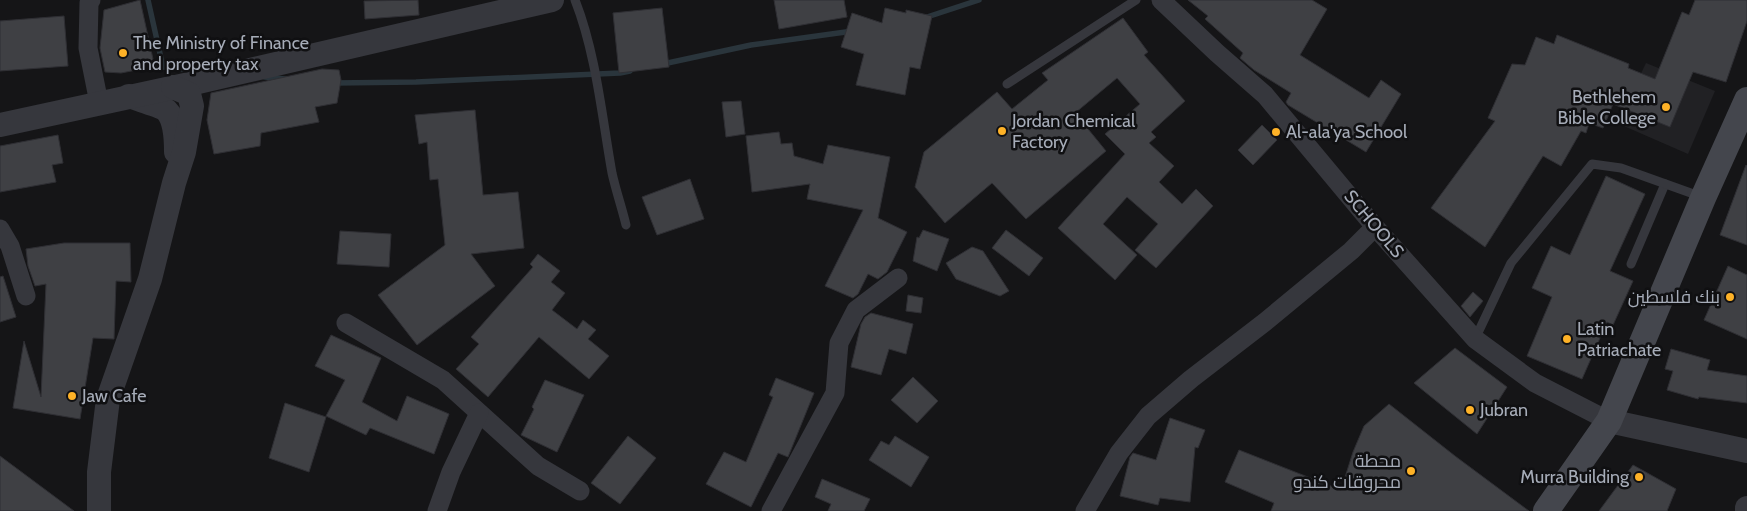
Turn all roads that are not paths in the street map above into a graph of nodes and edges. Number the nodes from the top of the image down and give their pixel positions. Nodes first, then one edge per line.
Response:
1 (91, 0) edge
2 (552, 0) edge
3 (575, 0) edge
4 (1136, 0) edge
5 (1161, 0) edge
6 (216, 78) junction
7 (1007, 84) dead end
8 (172, 87) junction
9 (129, 96) junction
10 (1747, 100) edge
11 (99, 102) junction
12 (192, 106) junction
13 (0, 125) edge
14 (174, 183) junction
15 (1665, 184) junction
16 (1703, 198) junction
17 (626, 225) dead end
18 (1375, 226) junction
19 (0, 229) edge
20 (1631, 264) dead end
21 (898, 278) dead end
22 (26, 296) dead end
23 (346, 323) dead end
24 (1475, 339) junction
25 (479, 413) junction
26 (1609, 421) junction
27 (1747, 451) edge
28 (580, 491) dead end
29 (99, 511) edge
30 (437, 511) edge
31 (772, 511) edge
32 (1085, 511) edge
33 (1546, 511) edge

1 - 11 street
2 - 6 street
3 - 17 lane
4 - 7 lane
5 - 18 street, SCHOOLS
6 - 8 street
6 - 12 street
8 - 9 street
8 - 12 street
9 - 11 street
9 - 14 street
10 - 16 main road
11 - 13 street
12 - 14 street
14 - 29 street
15 - 16 lane
15 - 20 lane
15 - 24 lane
16 - 26 main road
18 - 24 street, SCHOOLS
18 - 32 street
19 - 22 street
21 - 31 street
23 - 25 street
24 - 26 street, SCHOOLS
25 - 28 street
25 - 30 street
26 - 27 street
26 - 33 main road

